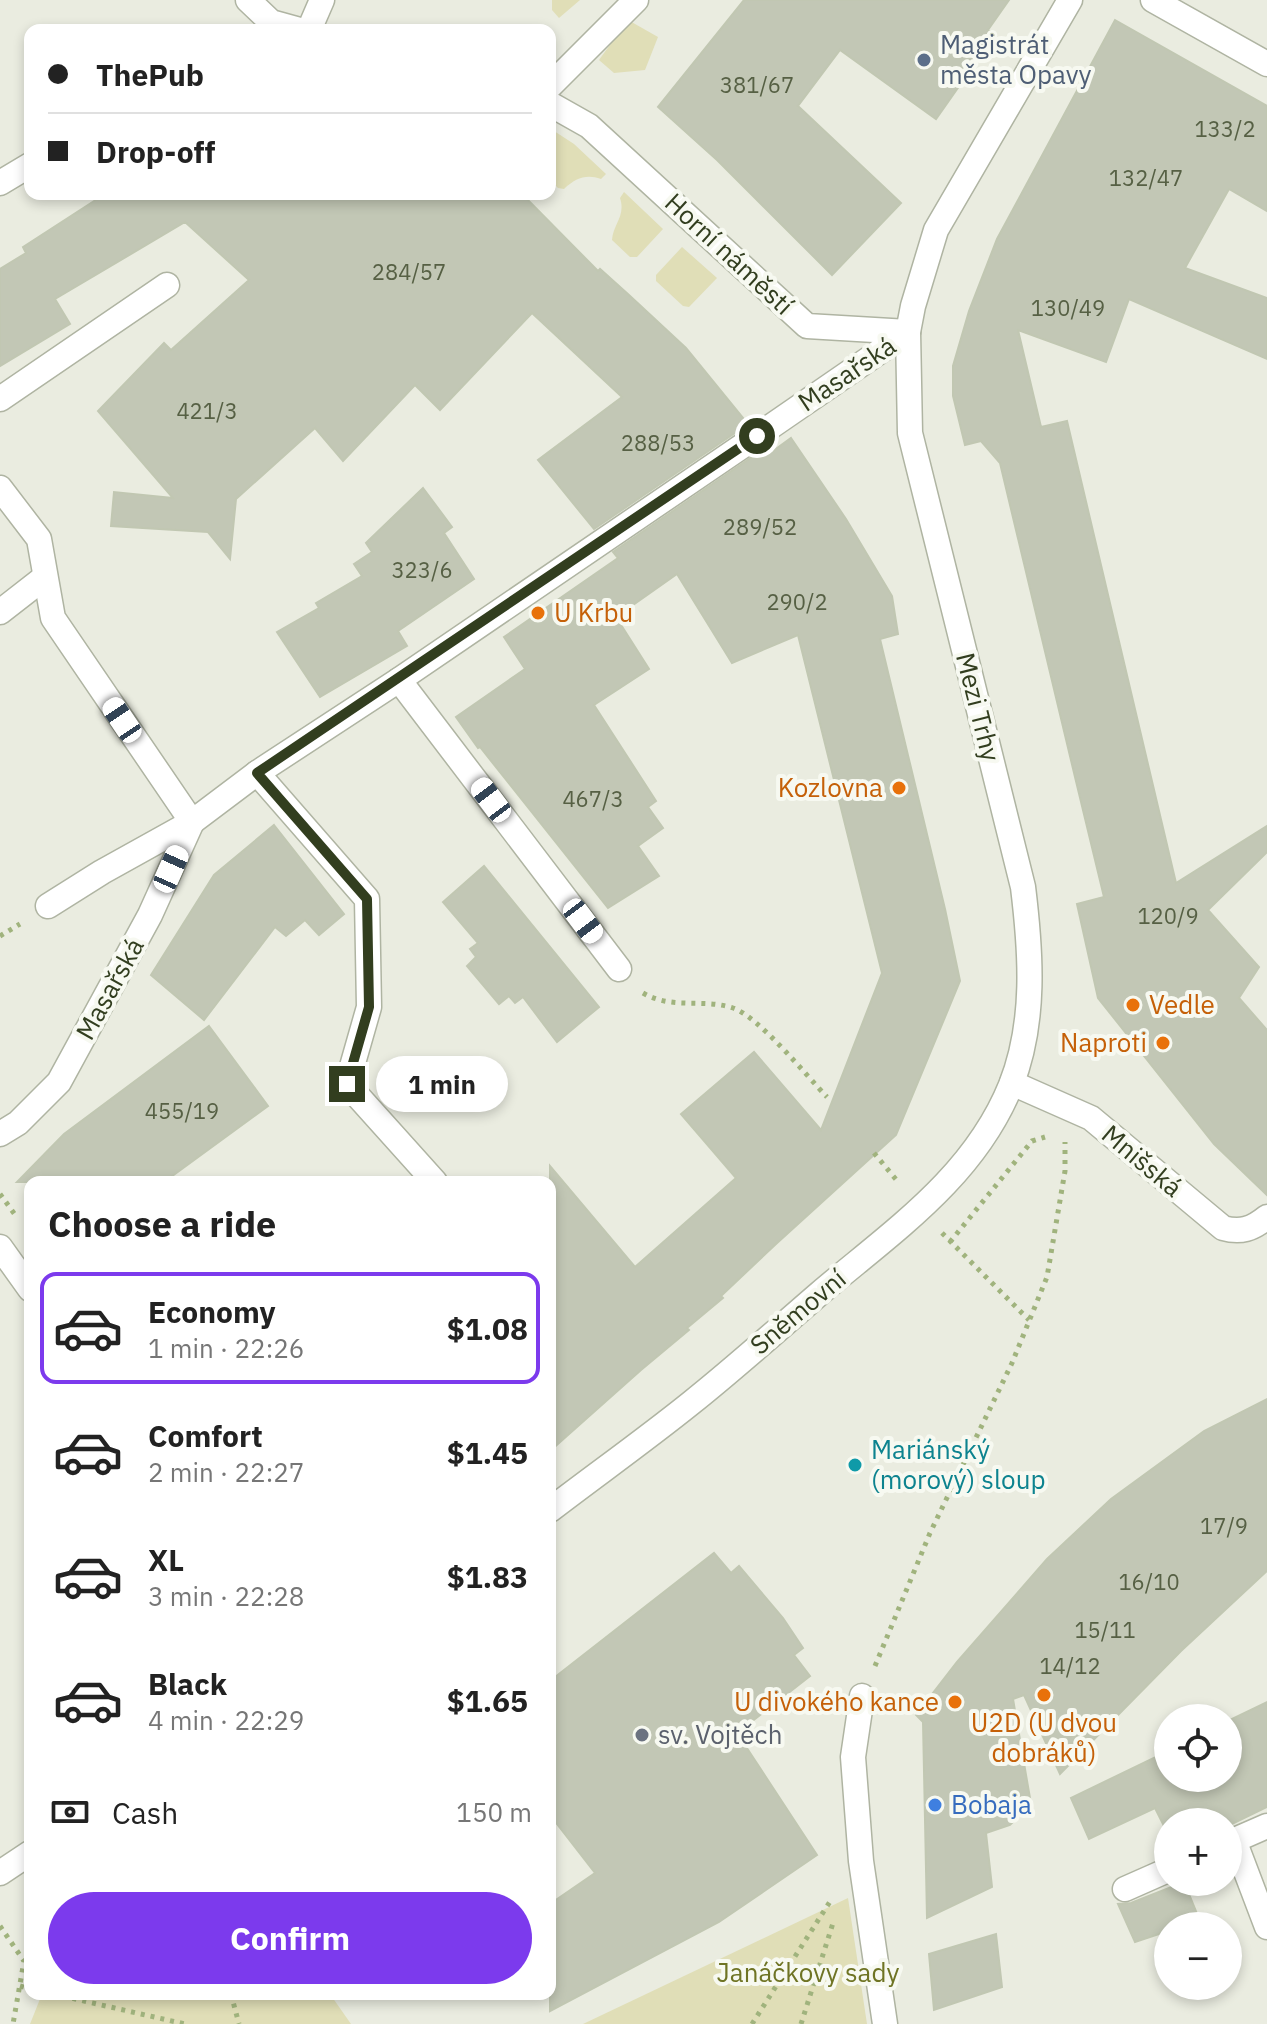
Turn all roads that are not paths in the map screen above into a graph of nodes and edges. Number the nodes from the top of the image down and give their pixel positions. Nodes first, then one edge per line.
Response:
1 (248, 0) edge
2 (322, 0) edge
3 (636, 0) edge
4 (1153, 0) edge
5 (1063, 3) edge
6 (264, 24) edge
7 (312, 24) edge
8 (1267, 64) edge
9 (556, 80) edge
10 (556, 107) edge
11 (24, 169) edge
12 (0, 183) edge
13 (167, 285) dead end
14 (908, 332) junction
15 (0, 399) edge
16 (0, 488) edge
17 (45, 577) junction
18 (0, 612) edge
19 (399, 680) junction
20 (257, 773) junction
21 (192, 822) junction
22 (48, 906) dead end
23 (619, 969) road end
24 (1012, 1083) junction
25 (0, 1134) edge
26 (430, 1176) edge
27 (1267, 1217) edge
28 (0, 1247) edge
29 (24, 1281) edge
30 (556, 1505) edge
31 (862, 1696) road end
32 (1267, 1826) edge
33 (1242, 1837) edge
34 (24, 1857) edge
35 (1242, 1868) edge
36 (0, 1873) edge
37 (1154, 1876) edge
38 (1125, 1889) dead end
39 (1267, 1927) edge
40 (885, 2024) edge

1 - 6 street
2 - 7 street
3 - 9 street
4 - 8 street
5 - 14 street
10 - 14 street, Horní náměstí
11 - 12 street
13 - 15 street
14 - 19 street, Masařská
14 - 24 street, Mezi Trhy
16 - 17 street
17 - 18 street
17 - 21 street
19 - 20 street, Masařská
19 - 23 street
20 - 21 street, Masařská
20 - 26 street
21 - 22 street, Masařská
21 - 25 street, Masařská
24 - 27 street, Mnišská
24 - 30 street, Sněmovní
28 - 29 street
31 - 40 street
32 - 33 street
34 - 36 street
35 - 39 street
37 - 38 street

